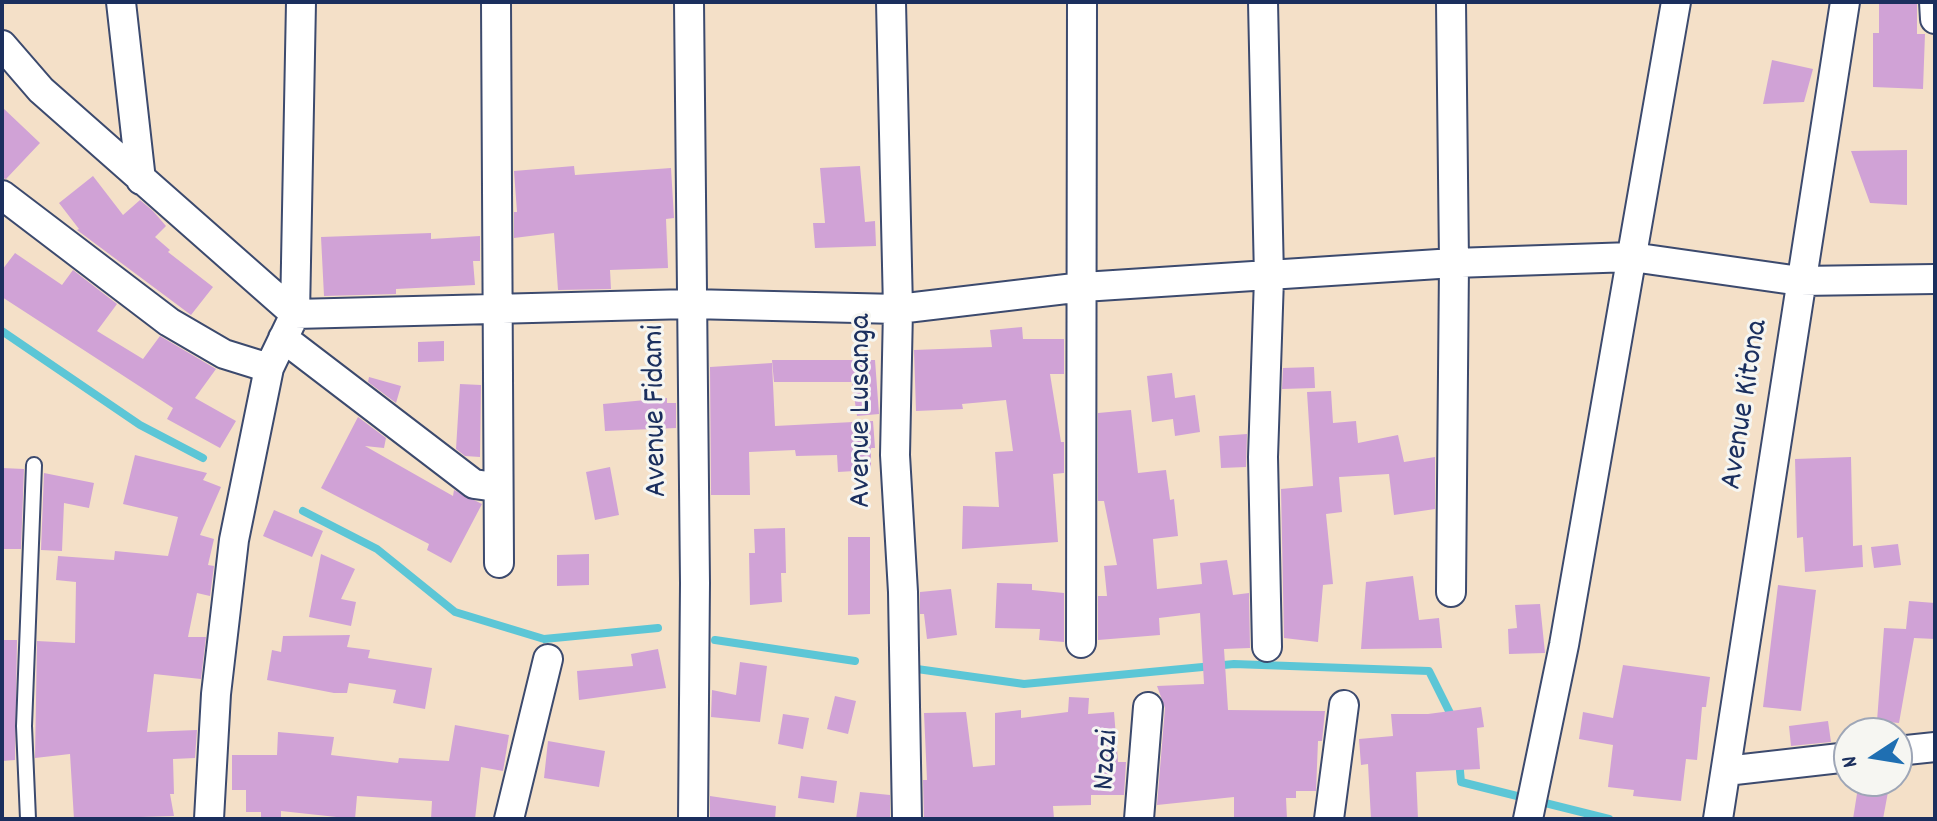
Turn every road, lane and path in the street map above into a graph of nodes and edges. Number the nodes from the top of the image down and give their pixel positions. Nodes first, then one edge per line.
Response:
1 (121, 2) edge
2 (301, 2) edge
3 (496, 2) edge
4 (689, 2) edge
5 (891, 2) edge
6 (1082, 2) edge
7 (1263, 2) edge
8 (1451, 2) edge
9 (1676, 2) edge
10 (1845, 2) edge
11 (1934, 2) edge
12 (1935, 19) edge
13 (2, 45) edge
14 (141, 180) junction
15 (2, 195) edge
16 (1632, 257) junction
17 (1454, 263) junction
18 (1269, 278) junction
19 (1935, 279) edge
20 (1800, 281) junction
21 (1083, 287) junction
22 (690, 304) junction
23 (898, 309) junction
24 (497, 310) junction
25 (289, 326) junction
26 (269, 368) junction
27 (34, 465) dead end
28 (496, 487) junction
29 (499, 563) dead end
30 (1451, 592) dead end
31 (1081, 643) dead end
32 (1267, 647) dead end
33 (548, 659) dead end
34 (1344, 705) dead end
35 (1148, 707) dead end
36 (1935, 747) edge
37 (1913, 749) edge
38 (1833, 759) edge
39 (1726, 771) junction
40 (28, 819) edge
41 (209, 819) edge
42 (509, 819) edge
43 (693, 819) edge
44 (907, 819) edge
45 (1139, 819) edge
46 (1329, 819) edge
47 (1528, 819) edge
48 (1718, 819) edge

1 - 14 street
2 - 25 street
3 - 24 street
4 - 22 street, Avenue Fidami
5 - 23 street, Avenue Lusanga
6 - 21 street
7 - 18 street
8 - 17 street
9 - 16 street
10 - 20 street, Avenue Kitona
11 - 12 street
13 - 14 street
14 - 25 street
15 - 26 street
16 - 17 street
16 - 20 street
16 - 47 street
17 - 18 street
17 - 30 street
18 - 21 street
18 - 32 street
19 - 20 street
20 - 39 street, Avenue Kitona
21 - 23 street
21 - 31 street
22 - 23 street
22 - 24 street
22 - 43 street, Avenue Fidami
23 - 44 street, Avenue Lusanga
24 - 25 street
24 - 28 street
25 - 26 street
25 - 28 street
26 - 41 street
27 - 40 lane
28 - 29 street
33 - 42 street
34 - 46 street
35 - 45 street, Nzazi
36 - 37 street
38 - 39 street
39 - 48 street, Avenue Kitona

